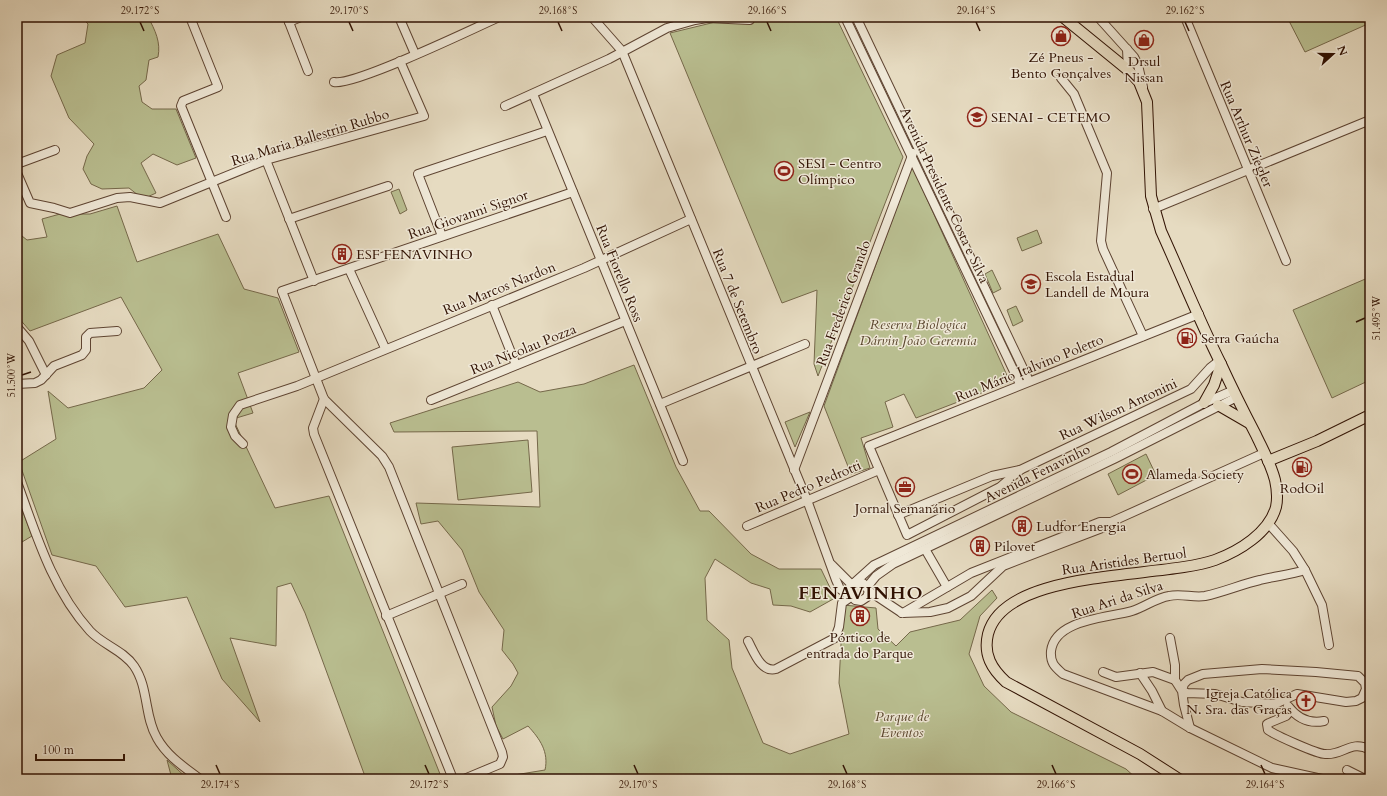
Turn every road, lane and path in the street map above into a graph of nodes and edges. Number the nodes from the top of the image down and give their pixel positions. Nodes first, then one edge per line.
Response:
1 (190, 17) edge
2 (301, 17) edge
3 (399, 17) edge
4 (499, 17) edge
5 (592, 17) edge
6 (845, 17) edge
7 (856, 17) edge
8 (1063, 17) edge
9 (1098, 17) edge
10 (1185, 17) edge
11 (488, 19) edge
12 (751, 19) edge
13 (288, 20) edge
14 (1127, 49) junction
15 (622, 51) junction
16 (415, 54) junction
17 (400, 60) junction
18 (1128, 70) junction
19 (308, 71) dead end
20 (1061, 78) dead end
21 (334, 82) dead end
22 (1143, 90) junction
23 (533, 94) junction
24 (505, 106) dead end
25 (1370, 120) edge
26 (547, 131) junction
27 (918, 145) junction
28 (55, 150) dead end
29 (912, 155) junction
30 (266, 160) junction
31 (17, 164) edge
32 (1248, 170) junction
33 (17, 173) edge
34 (211, 182) junction
35 (388, 186) dead end
36 (572, 192) junction
37 (1154, 209) junction
38 (226, 217) dead end
39 (289, 219) junction
40 (691, 219) junction
41 (442, 236) junction
42 (965, 245) junction
43 (956, 250) junction
44 (601, 259) junction
45 (1286, 261) dead end
46 (349, 269) junction
47 (979, 276) junction
48 (971, 280) junction
49 (314, 281) junction
50 (492, 306) junction
51 (1198, 314) junction
52 (625, 321) junction
53 (17, 327) edge
54 (118, 331) dead end
55 (1143, 336) junction
56 (805, 344) dead end
57 (385, 348) junction
58 (1220, 362) junction
59 (516, 365) junction
60 (750, 365) junction
61 (46, 375) junction
62 (315, 377) junction
63 (1029, 381) junction
64 (17, 384) edge
65 (1020, 384) junction
66 (1235, 393) junction
67 (324, 399) junction
68 (431, 400) dead end
69 (1204, 403) junction
70 (660, 404) junction
71 (1218, 405) junction
72 (1194, 413) junction
73 (1370, 415) edge
74 (1250, 423) junction
75 (243, 444) dead end
76 (1266, 457) junction
77 (683, 461) dead end
78 (794, 470) junction
79 (879, 470) junction
80 (1020, 470) junction
81 (17, 482) edge
82 (807, 500) junction
83 (990, 514) junction
84 (898, 515) junction
85 (1111, 522) junction
86 (1268, 523) junction
87 (747, 526) dead end
88 (925, 549) junction
89 (908, 553) junction
90 (829, 562) junction
91 (1305, 570) junction
92 (462, 584) dead end
93 (853, 584) junction
94 (947, 587) junction
95 (868, 589) junction
96 (440, 593) junction
97 (851, 597) junction
98 (902, 613) junction
99 (386, 616) junction
100 (1170, 638) dead end
101 (748, 641) dead end
102 (1329, 645) dead end
103 (1103, 672) dead end
104 (1140, 673) junction
105 (1175, 680) junction
106 (1182, 691) junction
107 (1284, 701) junction
108 (1291, 710) junction
109 (1162, 711) junction
110 (1324, 721) dead end
111 (1190, 728) junction
112 (1370, 750) edge
113 (1347, 770) dead end
114 (200, 779) edge
115 (453, 779) edge
116 (464, 779) edge
117 (1180, 779) edge
118 (1322, 779) edge
119 (1365, 779) edge

1 - 34 street
2 - 13 street
3 - 16 street
4 - 11 street
5 - 15 street, Rua 7 de Setembro
6 - 29 street, Avenida Presidente Costa e Silva
7 - 27 street, Avenida Presidente Costa e Silva
8 - 18 main road
9 - 14 street
10 - 32 street, Rua Arthur Ziegler
11 - 16 street
12 - 15 street
13 - 19 street
14 - 18 street
14 - 22 street
15 - 23 street
15 - 40 street, Rua 7 de Setembro
16 - 17 street
17 - 21 street
17 - 30 street, Rua Maria Ballestrin Rubbo
18 - 22 main road
20 - 55 street
22 - 37 main road, Rua Aristides Bertuol
23 - 24 street
23 - 26 street, Rua Fiorello Ross
25 - 32 street
26 - 36 street, Rua Fiorello Ross
26 - 41 street
27 - 29 street, Rua Frederico Grando
27 - 42 street, Avenida Presidente Costa e Silva
28 - 31 street
29 - 43 street, Avenida Presidente Costa e Silva
29 - 78 street, Rua Frederico Grando
30 - 34 street, Rua Maria Ballestrin Rubbo
30 - 39 street
32 - 37 street
32 - 45 street, Rua Arthur Ziegler
33 - 34 street, Rua Maria Ballestrin Rubbo
34 - 38 street
35 - 39 street
36 - 41 street, Rua Giovanni Signor
36 - 44 street, Rua Fiorello Ross
37 - 51 main road, Rua Aristides Bertuol
39 - 49 street
40 - 44 street, Rua Marcos Nardon
40 - 60 street, Rua 7 de Setembro
41 - 46 street, Rua Giovanni Signor
42 - 43 street
42 - 47 street, Avenida Presidente Costa e Silva
43 - 48 street, Avenida Presidente Costa e Silva
44 - 50 street, Rua Marcos Nardon
44 - 52 street, Rua Fiorello Ross
46 - 49 street, Rua Giovanni Signor
46 - 57 street
47 - 48 street
47 - 63 street, Avenida Presidente Costa e Silva
48 - 65 street, Avenida Presidente Costa e Silva
49 - 62 street, Rua Giovanni Signor
50 - 57 street, Rua Marcos Nardon
50 - 59 street
51 - 55 street, Rua Mário Italvino Poletto
51 - 58 main road, Rua Aristides Bertuol
52 - 59 street, Rua Nicolau Pozza
52 - 70 street, Rua Fiorello Ross
53 - 61 street
54 - 61 street
55 - 63 street, Rua Mário Italvino Poletto
56 - 60 street
57 - 62 street, Rua Marcos Nardon
58 - 66 main road, Rua Aristides Bertuol
58 - 69 main road
58 - 80 street, Rua Wilson Antonini
59 - 68 street, Rua Nicolau Pozza
60 - 70 street
60 - 78 street, Rua 7 de Setembro
61 - 64 street
62 - 67 street
62 - 75 street, Rua Marcos Nardon
63 - 65 street, Rua Mário Italvino Poletto
65 - 79 street, Rua Mário Italvino Poletto
66 - 69 street, Avenida Fenavinho
66 - 71 street, Avenida Fenavinho
66 - 74 main road, Rua Aristides Bertuol
67 - 96 street
67 - 99 street
69 - 72 street, Avenida Fenavinho
70 - 77 street, Rua Fiorello Ross
71 - 72 street, Avenida Fenavinho
71 - 74 main road
72 - 83 street, Avenida Fenavinho
73 - 76 main road
74 - 76 main road, Rua Aristides Bertuol
76 - 85 street
76 - 86 main road, Rua Aristides Bertuol
78 - 82 street, Rua 7 de Setembro
79 - 82 street, Rua Pedro Pedrotti
79 - 84 street
80 - 84 street, Rua Wilson Antonini
80 - 84 street, Rua Wilson Antonini
81 - 114 street
82 - 87 street, Rua Pedro Pedrotti
82 - 90 street, Rua 7 de Setembro
83 - 88 street, Avenida Fenavinho
83 - 89 street, Avenida Fenavinho
85 - 94 street
85 - 98 street
86 - 91 street
86 - 117 main road, Rua Aristides Bertuol
88 - 89 street, Avenida Fenavinho
88 - 94 street
89 - 93 street, Avenida Fenavinho
89 - 95 street, Avenida Fenavinho
90 - 93 street, Rua 7 de Setembro
90 - 97 street, Rua 7 de Setembro
91 - 102 street
91 - 109 street, Rua Ari da Silva
92 - 96 street
93 - 95 street
93 - 97 street
94 - 98 street
95 - 97 street
95 - 98 street
96 - 99 street
96 - 116 street
97 - 101 street
99 - 115 street
100 - 105 street
103 - 104 street
104 - 105 street
104 - 109 street
105 - 106 street
106 - 107 street
106 - 107 street
106 - 111 street
107 - 108 street
108 - 110 street
108 - 112 street
109 - 111 street, Rua Ari da Silva
111 - 118 street, Rua Ari da Silva
113 - 119 street

